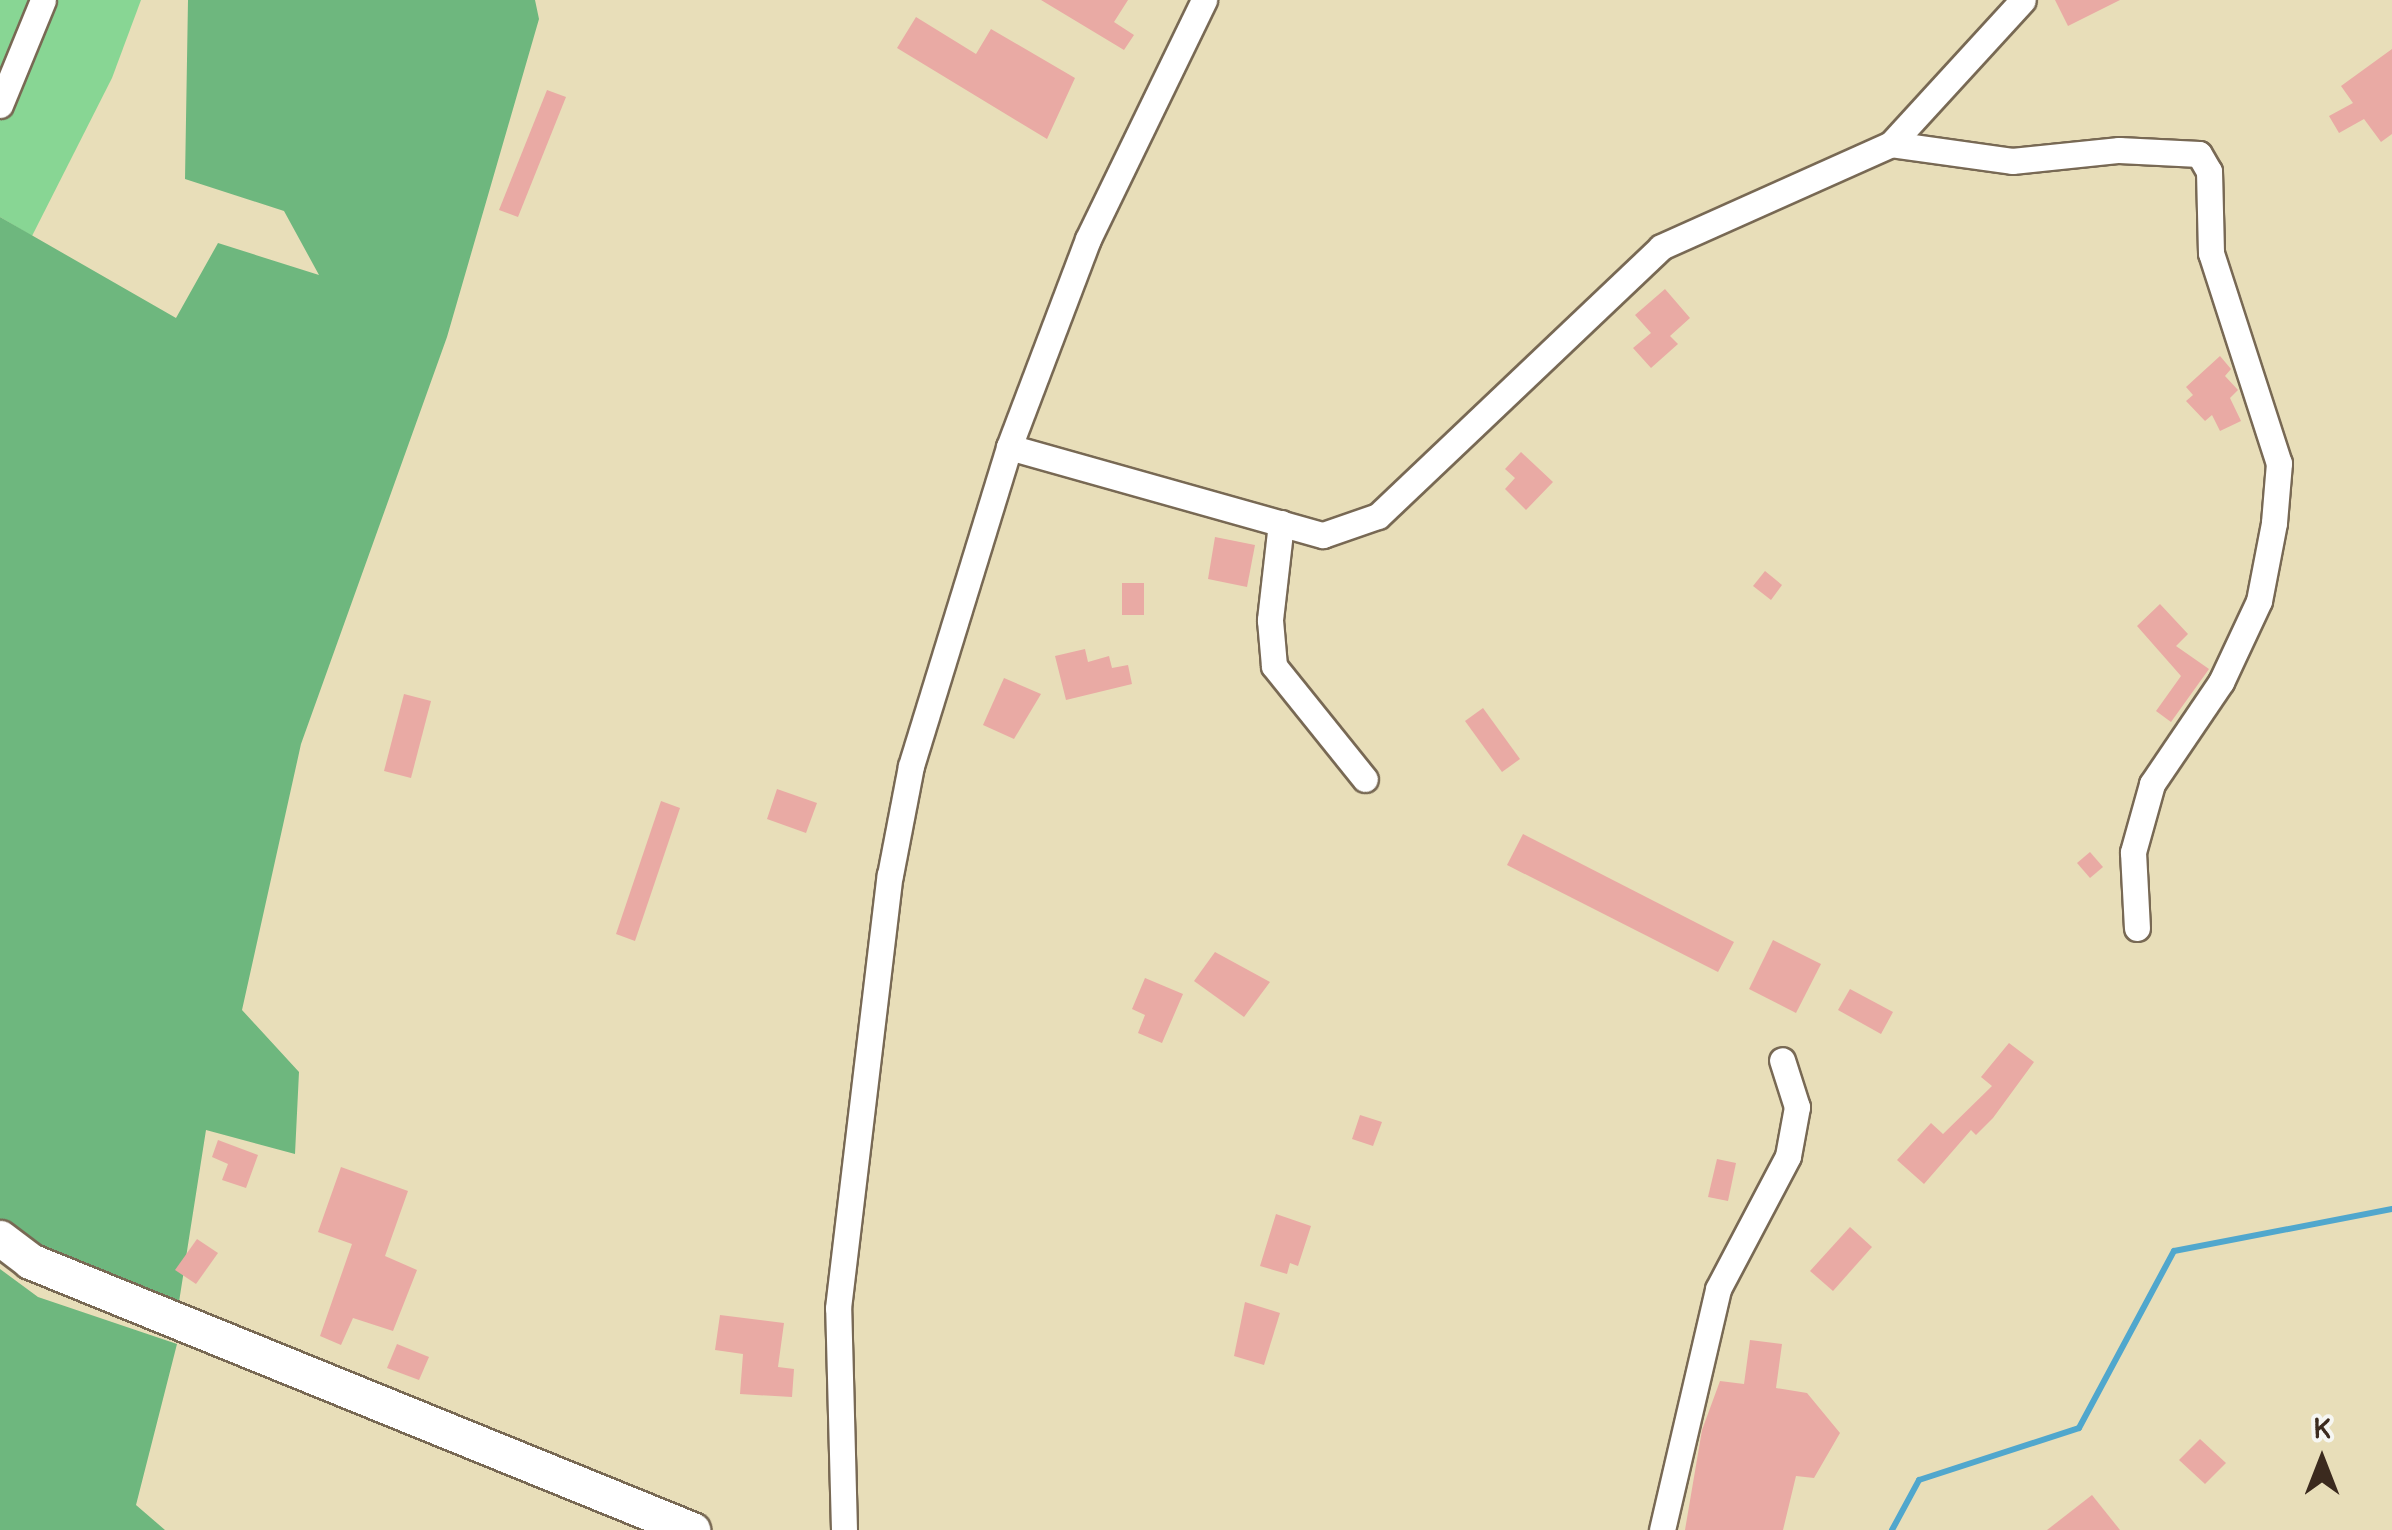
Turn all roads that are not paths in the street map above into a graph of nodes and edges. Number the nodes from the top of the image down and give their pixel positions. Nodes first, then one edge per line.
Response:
1 (42, 0) edge
2 (1204, 0) edge
3 (2023, 0) edge
4 (0, 105) edge
5 (1892, 144) junction
6 (1010, 447) junction
7 (1281, 523) junction
8 (1365, 779) dead end
9 (2137, 928) dead end
10 (1782, 1060) dead end
11 (0, 1238) edge
12 (692, 1530) edge
13 (844, 1530) edge
14 (1662, 1530) edge

1 - 4 street
2 - 6 street
3 - 5 street
5 - 7 street
5 - 9 street
6 - 7 street
6 - 13 street
7 - 8 street
10 - 14 street
11 - 12 street

